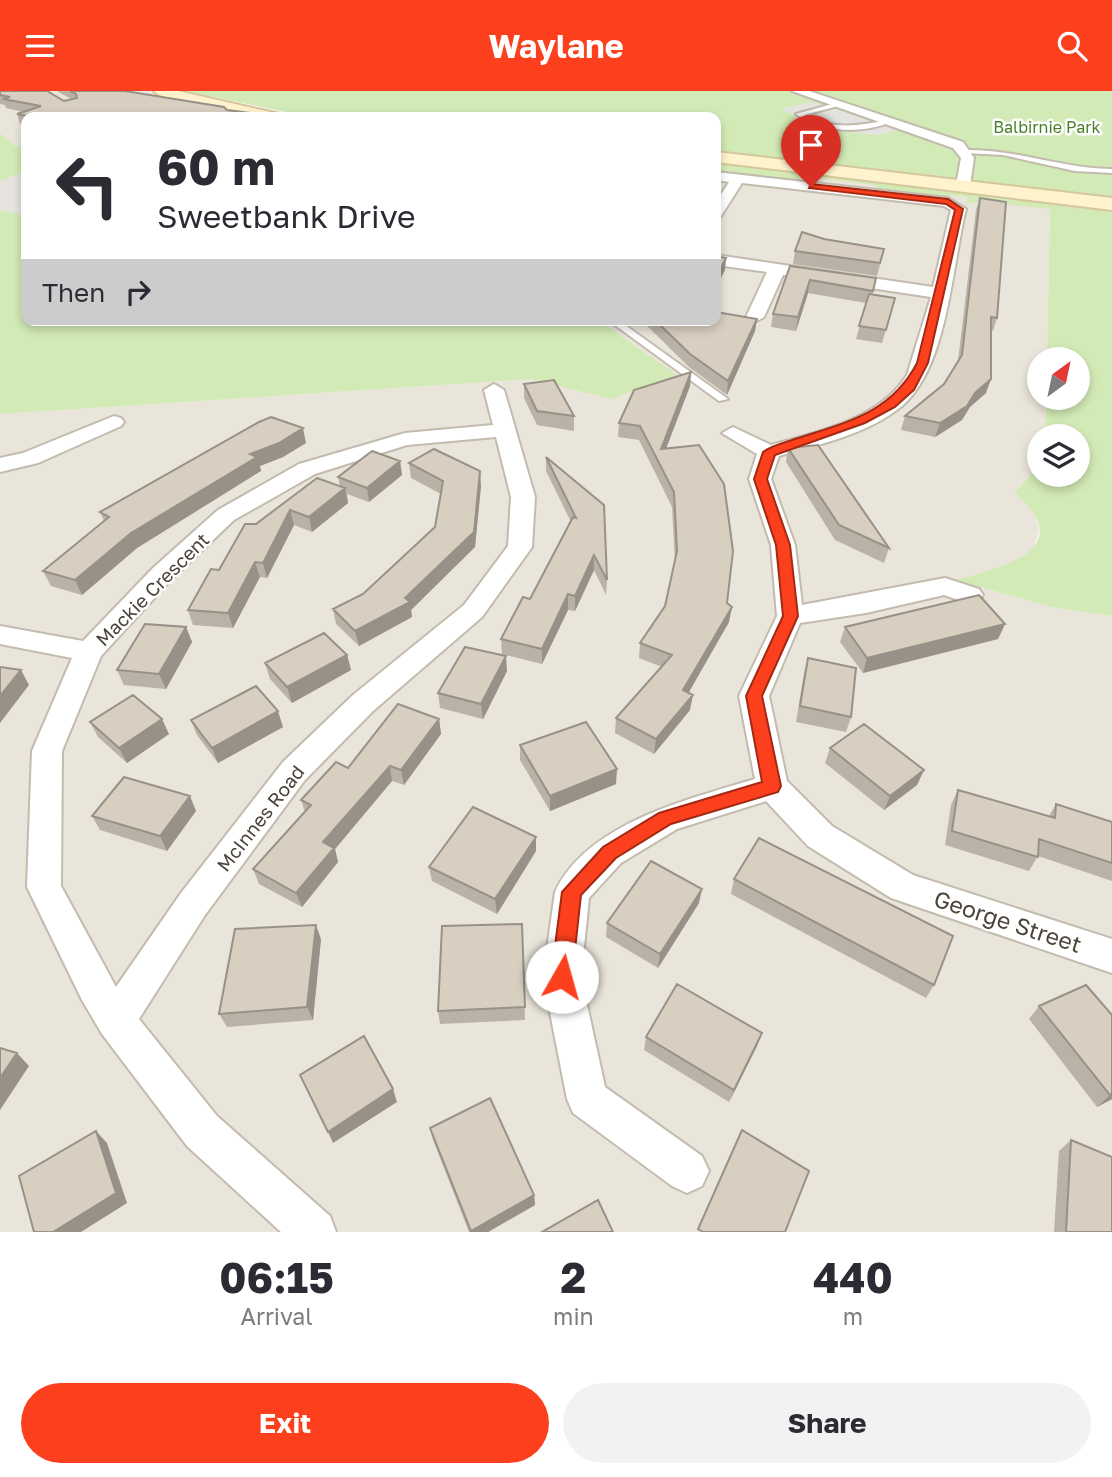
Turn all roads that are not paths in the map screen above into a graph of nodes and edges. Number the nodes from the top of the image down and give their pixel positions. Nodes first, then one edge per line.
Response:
1 (162, 91) edge
2 (798, 91) edge
3 (836, 105) junction
4 (231, 112) edge
5 (888, 122) junction
6 (967, 152) junction
7 (721, 158) edge
8 (1112, 171) edge
9 (721, 176) edge
10 (738, 178) junction
11 (963, 185) junction
12 (1112, 204) edge
13 (721, 205) edge
14 (721, 261) edge
15 (777, 269) junction
16 (939, 293) junction
17 (755, 317) edge
18 (620, 326) edge
19 (494, 390) dead end
20 (723, 399) dead end
21 (114, 422) dead end
22 (505, 430) junction
23 (733, 433) dead end
24 (0, 464) edge
25 (765, 466) junction
26 (970, 595) edge
27 (790, 616) junction
28 (0, 635) edge
29 (89, 652) junction
30 (772, 786) junction
31 (1112, 955) edge
32 (116, 1021) junction
33 (687, 1171) dead end
34 (314, 1232) edge

1 - 4 main road
2 - 3 street
3 - 5 street
3 - 5 lane
5 - 6 street
6 - 8 lane
6 - 11 street
7 - 11 main road
9 - 10 street
10 - 13 street
10 - 16 street
11 - 12 main road
14 - 15 street
15 - 16 street
15 - 17 street
16 - 25 street
18 - 20 lane
19 - 22 street, McInnes Road
21 - 24 street
22 - 29 street, Mackie Crescent
22 - 32 street, McInnes Road
23 - 25 street
25 - 27 street
26 - 27 street
27 - 30 street
28 - 29 street
29 - 32 street, Mackie Crescent
30 - 31 street, George Street
30 - 33 street
32 - 34 street

